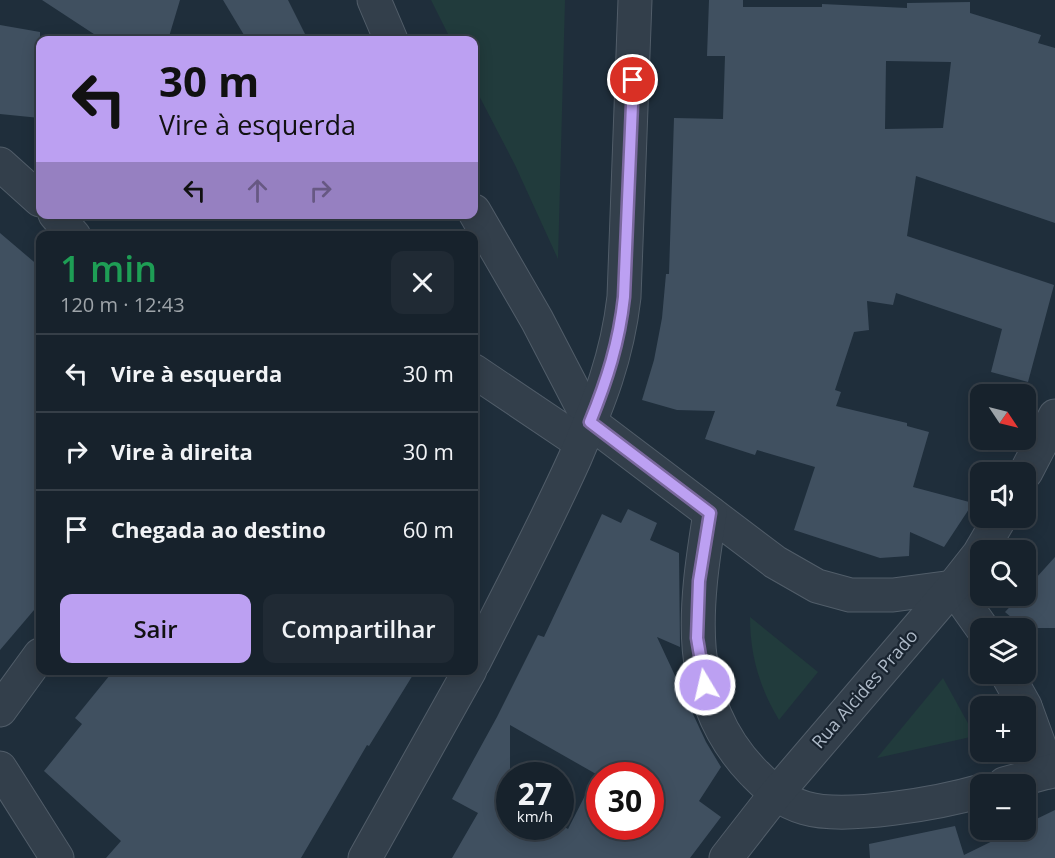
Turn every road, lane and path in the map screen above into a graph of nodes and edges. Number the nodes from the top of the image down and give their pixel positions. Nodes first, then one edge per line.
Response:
1 (374, 0) edge
2 (635, 0) edge
3 (389, 36) edge
4 (0, 164) edge
5 (36, 196) edge
6 (478, 218) edge
7 (59, 219) edge
8 (70, 231) edge
9 (478, 373) edge
10 (1055, 417) edge
11 (586, 432) junction
12 (1031, 462) edge
13 (710, 513) junction
14 (994, 528) edge
15 (953, 587) junction
16 (975, 618) edge
17 (478, 654) edge
18 (36, 660) edge
19 (467, 675) edge
20 (0, 710) edge
21 (1036, 734) edge
22 (0, 768) edge
23 (1052, 771) edge
24 (1036, 775) edge
25 (970, 793) edge
26 (775, 795) junction
27 (57, 858) edge
28 (364, 858) edge
29 (726, 858) edge

1 - 3 street
2 - 11 street
4 - 5 street
6 - 11 street
7 - 8 street
9 - 11 street
10 - 12 street
11 - 13 street
11 - 17 street
13 - 15 street
13 - 26 street
14 - 15 street, Rua Alcides Prado
15 - 16 street
15 - 26 street, Rua Alcides Prado
18 - 20 street
19 - 28 street
21 - 23 street
22 - 27 street
23 - 24 street
25 - 26 street
26 - 29 street, Rua Alcides Prado

